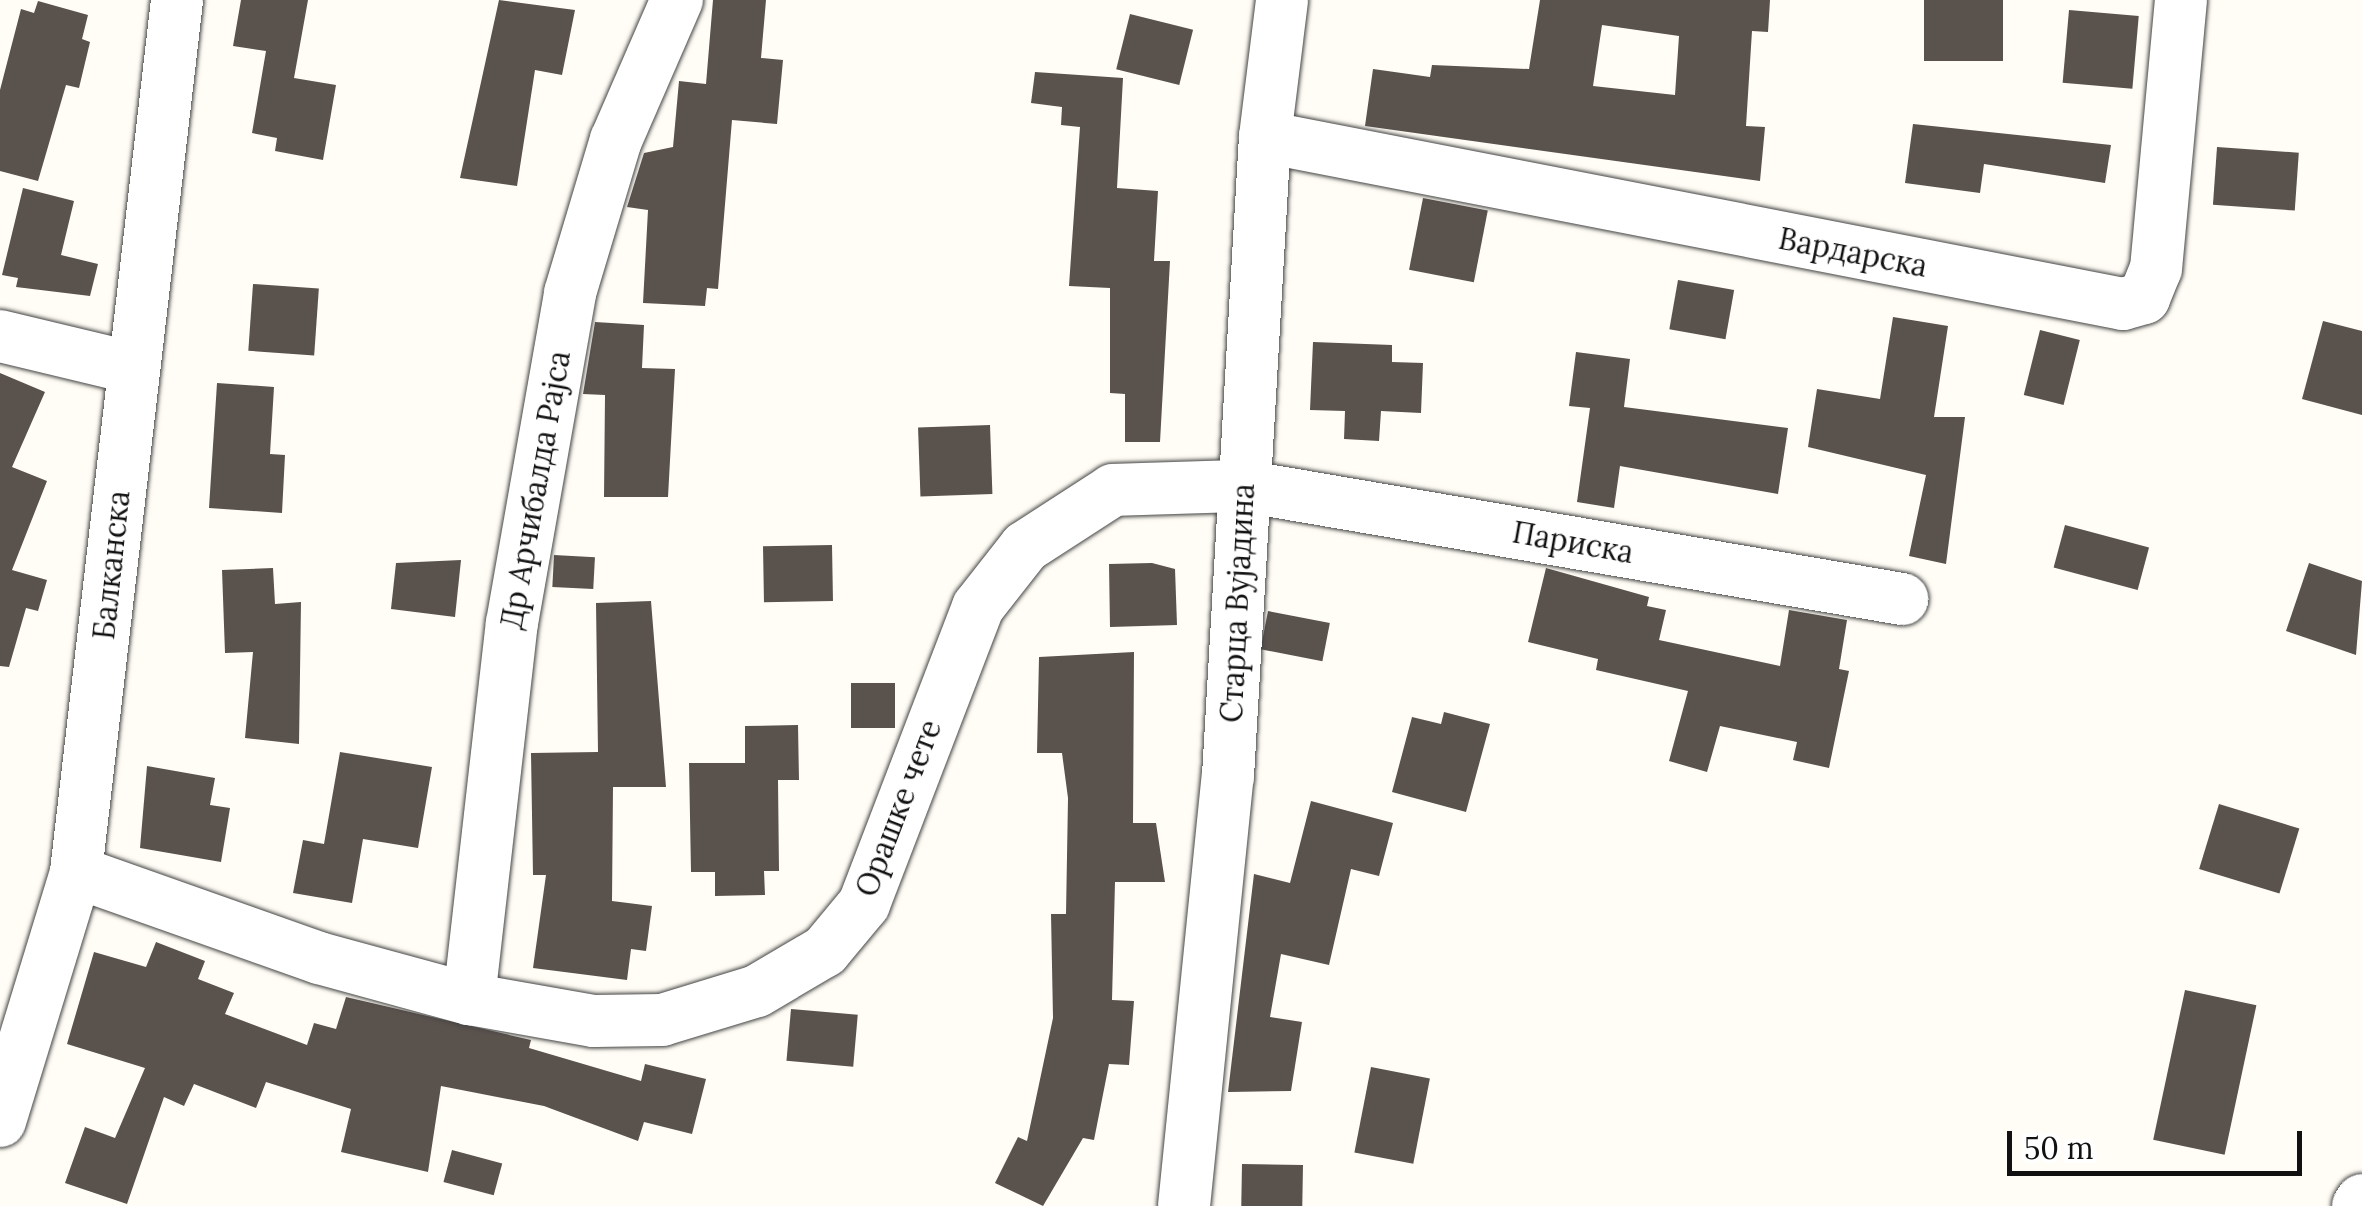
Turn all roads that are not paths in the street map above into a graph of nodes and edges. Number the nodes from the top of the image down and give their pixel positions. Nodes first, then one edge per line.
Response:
1 (177, 0) edge
2 (677, 0) edge
3 (1282, 0) edge
4 (2181, 0) edge
5 (1265, 137) junction
6 (0, 336) edge
7 (133, 368) junction
8 (1243, 486) junction
9 (1902, 598) dead end
10 (76, 872) junction
11 (469, 999) junction
12 (0, 1121) edge
13 (1184, 1206) edge

1 - 7 street, Балканска
2 - 11 street, Др Арчибалда Рајса
3 - 5 street, Старца Вујадина
4 - 5 street, Вардарска
5 - 8 street, Старца Вујадина
6 - 7 street
7 - 10 street, Балканска
8 - 9 street, Париска
8 - 11 street, Орашке чете
8 - 13 street, Старца Вујадина
10 - 11 street, Орашке чете
10 - 12 street, Балканска

